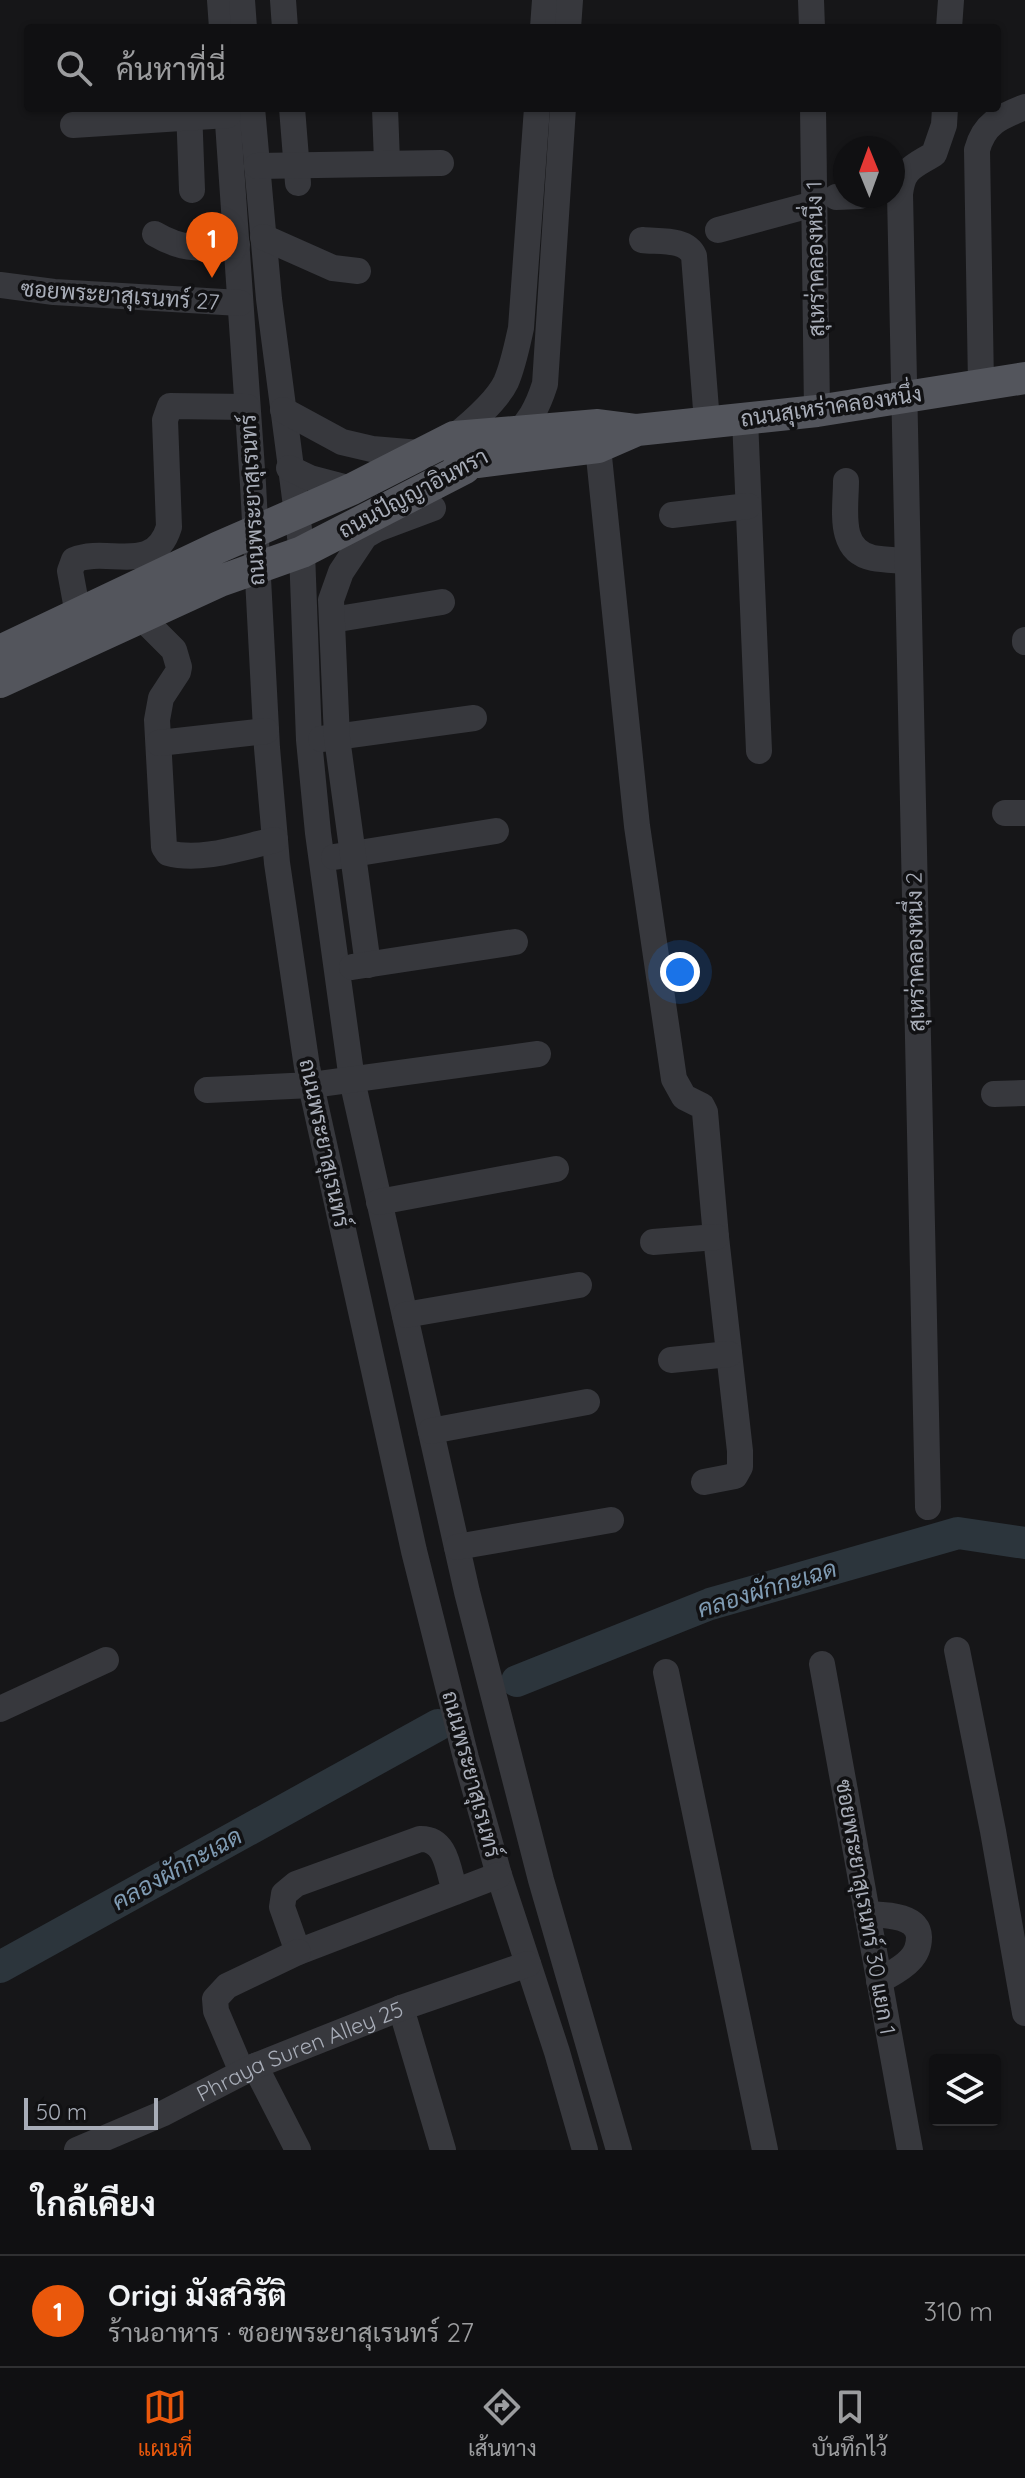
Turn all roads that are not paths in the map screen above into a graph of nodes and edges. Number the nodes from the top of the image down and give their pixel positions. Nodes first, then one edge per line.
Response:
1 (220, 0) edge
2 (242, 0) edge
3 (283, 0) edge
4 (545, 0) edge
5 (570, 0) edge
6 (811, 0) edge
7 (951, 0) edge
8 (222, 24) edge
9 (244, 24) edge
10 (285, 24) edge
11 (543, 24) edge
12 (568, 24) edge
13 (812, 24) edge
14 (949, 24) edge
15 (1025, 107) edge
16 (236, 112) edge
17 (237, 112) edge
18 (292, 112) edge
19 (385, 112) edge
20 (537, 112) edge
21 (563, 112) edge
22 (814, 112) edge
23 (945, 112) edge
24 (189, 113) edge
25 (73, 125) dead end
26 (387, 162) junction
27 (441, 163) dead end
28 (257, 166) junction
29 (297, 174) junction
30 (905, 174) edge
31 (833, 184) edge
32 (192, 190) dead end
33 (833, 200) edge
34 (836, 208) edge
35 (896, 208) edge
36 (718, 230) dead end
37 (155, 234) dead end
38 (263, 237) junction
39 (642, 240) dead end
40 (237, 245) junction
41 (358, 271) dead end
42 (0, 285) edge
43 (240, 303) junction
44 (1025, 378) edge
45 (545, 384) junction
46 (981, 385) junction
47 (902, 397) junction
48 (247, 407) junction
49 (283, 410) junction
50 (817, 411) junction
51 (745, 419) junction
52 (707, 422) junction
53 (519, 432) junction
54 (598, 436) junction
55 (454, 437) junction
56 (420, 453) junction
57 (471, 465) junction
58 (289, 468) junction
59 (846, 481) dead end
60 (253, 484) junction
61 (352, 489) junction
62 (748, 506) junction
63 (433, 508) dead end
64 (296, 514) junction
65 (672, 515) dead end
66 (253, 532) junction
67 (217, 548) junction
68 (302, 552) junction
69 (906, 561) junction
70 (255, 566) junction
71 (220, 581) junction
72 (442, 602) dead end
73 (78, 614) junction
74 (141, 617) junction
75 (259, 620) junction
76 (332, 620) junction
77 (0, 651) edge
78 (0, 682) edge
79 (474, 718) dead end
80 (266, 731) junction
81 (337, 738) junction
82 (309, 740) junction
83 (159, 743) junction
84 (759, 751) dead end
85 (496, 831) dead end
86 (275, 840) junction
87 (351, 852) junction
88 (323, 859) junction
89 (515, 942) dead end
90 (368, 965) junction
91 (337, 969) junction
92 (538, 1054) dead end
93 (352, 1080) junction
94 (312, 1085) junction
95 (207, 1090) dead end
96 (1025, 1093) edge
97 (994, 1094) dead end
98 (556, 1169) dead end
99 (379, 1202) junction
100 (716, 1237) junction
101 (653, 1242) dead end
102 (579, 1285) dead end
103 (405, 1315) junction
104 (729, 1354) junction
105 (671, 1360) dead end
106 (587, 1402) dead end
107 (431, 1431) junction
108 (704, 1482) dead end
109 (928, 1507) dead end
110 (611, 1520) dead end
111 (457, 1547) junction
112 (957, 1650) dead end
113 (106, 1660) dead end
114 (822, 1664) dead end
115 (666, 1672) dead end
116 (0, 1709) edge
117 (499, 1875) junction
118 (455, 1892) junction
119 (867, 1914) junction
120 (298, 1952) junction
121 (528, 1964) junction
122 (879, 1981) junction
123 (401, 2008) junction
124 (1025, 2013) edge
125 (248, 2069) junction
126 (77, 2150) edge
127 (298, 2150) edge
128 (443, 2150) edge
129 (585, 2150) edge
130 (619, 2150) edge
131 (765, 2150) edge
132 (910, 2150) edge

1 - 8 street
2 - 9 street
3 - 10 street
4 - 11 street
5 - 12 street
6 - 13 street
7 - 14 street
15 - 46 street
16 - 40 street, ถนนพระยาสุเรนทร์
17 - 28 street, ถนนพระยาสุเรนทร์
18 - 29 street
19 - 26 street
20 - 55 street, ถนนปัญญาอินทรา
21 - 45 street, ถนนปัญญาอินทรา
22 - 31 street, สุเหร่าคลองหนึ่ง 1
23 - 30 street
24 - 25 street
24 - 32 street
26 - 27 street
26 - 29 street
28 - 29 street
28 - 38 street, ถนนพระยาสุเรนทร์
33 - 36 street
34 - 50 street, สุเหร่าคลองหนึ่ง 1
35 - 47 street, สุเหร่าคลองหนึ่ง 2
37 - 40 street
38 - 41 street
38 - 49 street, ถนนพระยาสุเรนทร์
39 - 52 street
40 - 43 street, ถนนพระยาสุเรนทร์
42 - 43 street, ซอยพระยาสุเรนทร์ 27
43 - 48 street, ถนนพระยาสุเรนทร์
44 - 46 main road, ถนนสุเหร่าคลองหนึ่ง
45 - 53 street, ถนนปัญญาอินทรา
45 - 54 street
46 - 47 main road, ถนนสุเหร่าคลองหนึ่ง
47 - 50 main road, ถนนสุเหร่าคลองหนึ่ง
47 - 69 street, สุเหร่าคลองหนึ่ง 2
48 - 60 street, ถนนพระยาสุเรนทร์
48 - 73 street
49 - 56 street
49 - 58 street, ถนนพระยาสุเรนทร์
50 - 51 main road, ถนนสุเหร่าคลองหนึ่ง
51 - 52 main road, ถนนสุเหร่าคลองหนึ่ง
51 - 62 street
52 - 54 main road, ถนนสุเหร่าคลองหนึ่ง
53 - 54 main road, ถนนสุเหร่าคลองหนึ่ง
53 - 55 main road, ถนนสุเหร่าคลองหนึ่ง
53 - 57 street, ถนนปัญญาอินทรา
54 - 57 main road, ถนนสุเหร่าคลองหนึ่ง
54 - 100 street
55 - 56 main road, ถนนปัญญาอินทรา
55 - 57 main road
56 - 61 main road, ถนนปัญญาอินทรา
57 - 68 main road, ถนนปัญญาอินทรา
58 - 61 street
58 - 64 street, ถนนพระยาสุเรนทร์
59 - 69 street
60 - 66 street, ถนนพระยาสุเรนทร์
60 - 67 street
61 - 64 main road, ถนนปัญญาอินทรา
62 - 65 street
62 - 84 street
63 - 76 street
64 - 66 main road, ถนนปัญญาอินทรา
64 - 68 street, ถนนพระยาสุเรนทร์
66 - 67 main road, ถนนปัญญาอินทรา
66 - 70 street, ถนนพระยาสุเรนทร์
67 - 73 main road, ถนนปัญญาอินทรา
68 - 70 main road, ถนนปัญญาอินทรา
68 - 82 street, ถนนพระยาสุเรนทร์
69 - 109 street, สุเหร่าคลองหนึ่ง 2
70 - 71 main road, ถนนปัญญาอินทรา
70 - 75 street, ถนนพระยาสุเรนทร์
71 - 74 main road, ถนนปัญญาอินทรา
71 - 75 street
72 - 76 street
73 - 77 main road, ถนนปัญญาอินทรา
74 - 78 main road, ถนนปัญญาอินทรา
74 - 83 street
75 - 80 street, ถนนพระยาสุเรนทร์
76 - 81 street
79 - 81 street
80 - 83 street
80 - 86 street, ถนนพระยาสุเรนทร์
81 - 82 street
81 - 87 street
82 - 88 street, ถนนพระยาสุเรนทร์
83 - 86 street
85 - 87 street
86 - 94 street, ถนนพระยาสุเรนทร์
87 - 88 street
87 - 90 street
88 - 91 street, ถนนพระยาสุเรนทร์
89 - 90 street
90 - 91 street
91 - 93 street, ถนนพระยาสุเรนทร์
92 - 93 street
93 - 94 street
93 - 99 street, ถนนพระยาสุเรนทร์
94 - 95 street
94 - 117 street, ถนนพระยาสุเรนทร์
96 - 97 street
98 - 99 street
99 - 103 street, ถนนพระยาสุเรนทร์
100 - 101 street
100 - 104 street
102 - 103 street
103 - 107 street, ถนนพระยาสุเรนทร์
104 - 105 street
104 - 108 street
106 - 107 street
107 - 111 street, ถนนพระยาสุเรนทร์
110 - 111 street
111 - 130 street, ถนนพระยาสุเรนทร์
112 - 124 street
113 - 116 street
114 - 119 street, ซอยพระยาสุเรนทร์ 30 แยก 1
115 - 131 street
117 - 118 street
117 - 121 street, ถนนพระยาสุเรนทร์
118 - 120 street
118 - 120 street
119 - 122 street, ซอยพระยาสุเรนทร์ 30 แยก 1
119 - 122 street
120 - 125 street
121 - 123 street, Phraya Suren Alley 25
121 - 129 street, ถนนพระยาสุเรนทร์
122 - 132 street, ซอยพระยาสุเรนทร์ 30 แยก 1
123 - 125 street, Phraya Suren Alley 25
123 - 128 street
125 - 126 street, Phraya Suren Alley 25
125 - 127 street

